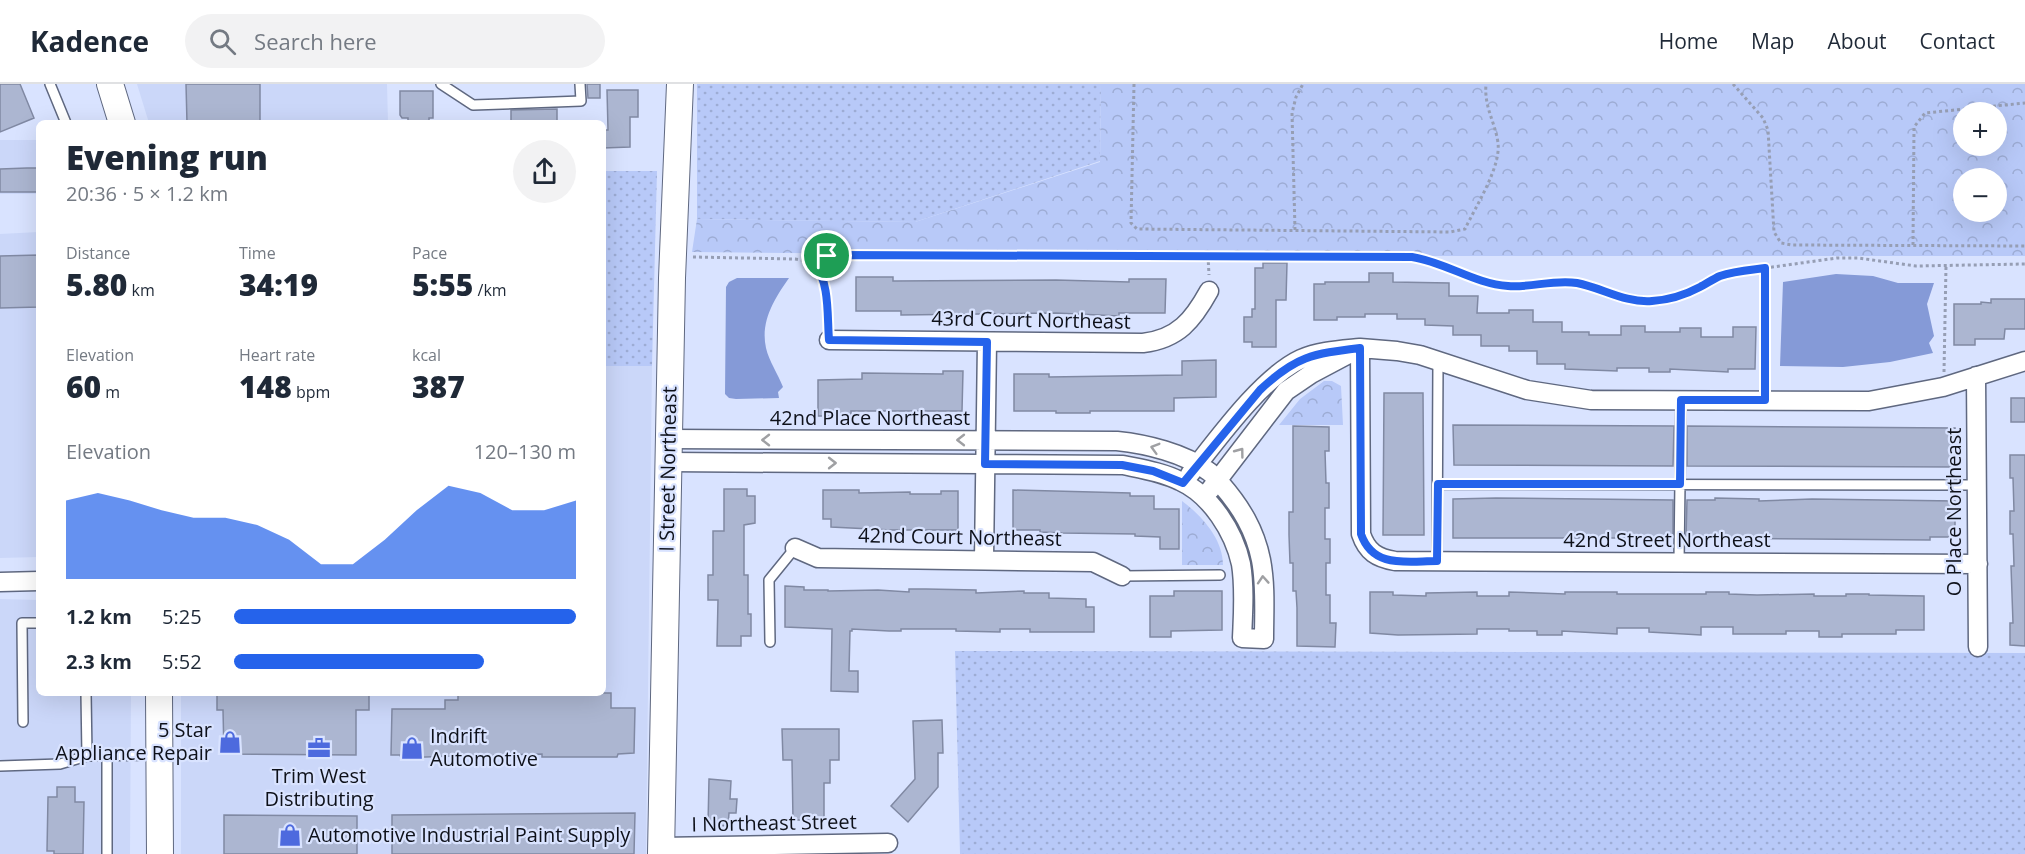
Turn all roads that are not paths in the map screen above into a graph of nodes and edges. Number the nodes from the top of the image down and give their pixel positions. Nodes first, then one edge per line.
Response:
1 (50, 84) edge
2 (110, 84) edge
3 (441, 84) edge
4 (580, 84) edge
5 (680, 84) edge
6 (65, 120) edge
7 (121, 120) edge
8 (1209, 291) dead end
9 (829, 340) road end
10 (987, 342) junction
11 (1360, 348) junction
12 (2025, 361) edge
13 (1438, 362) junction
14 (1976, 376) junction
15 (1681, 400) junction
16 (986, 440) junction
17 (669, 451) junction
18 (985, 464) junction
19 (1208, 472) junction
20 (1438, 484) junction
21 (1680, 484) junction
22 (1977, 485) junction
23 (1194, 490) junction
24 (795, 548) joint
25 (984, 559) junction
26 (1437, 561) junction
27 (1679, 562) junction
28 (1978, 564) junction
29 (1220, 575) dead end
30 (1122, 576) joint
31 (36, 581) edge
32 (0, 582) edge
33 (36, 622) edge
34 (770, 642) dead end
35 (1978, 647) dead end
36 (86, 696) edge
37 (159, 696) edge
38 (23, 722) dead end
39 (160, 755) junction
40 (87, 756) junction
41 (107, 756) junction
42 (0, 766) edge
43 (888, 843) dead end
44 (661, 851) edge
45 (107, 854) edge
46 (160, 854) edge

1 - 6 lane
2 - 7 street
3 - 4 lane
5 - 17 street, I Street Northeast
8 - 10 street, 43rd Court Northeast
9 - 10 street, 43rd Court Northeast
10 - 16 street
11 - 13 street
19 -> 11 street
11 - 19 street
11 - 26 street, 42nd Street Northeast
12 - 14 street
13 - 15 street
13 - 20 lane
14 - 15 street
14 - 22 street, O Place Northeast
15 - 21 lane
16 -> 17 street, 42nd Place Northeast
16 - 18 street
19 -> 16 street, 42nd Place Northeast
17 -> 18 street
17 - 44 street, I Street Northeast
18 - 23 street
18 - 25 street
19 - 23 street
19 - 23 street
23 -> 19 street
20 - 21 lane
20 - 26 lane
21 - 22 lane
21 - 27 lane
22 - 28 street, O Place Northeast
24 - 25 street, 42nd Court Northeast
24 - 34 lane
25 - 30 street, 42nd Court Northeast
26 - 27 street, 42nd Street Northeast
27 - 28 street, 42nd Street Northeast
28 - 35 street, O Place Northeast
29 - 30 lane
31 - 32 street
33 - 38 lane
36 - 40 lane
37 - 39 street
39 - 41 lane
39 - 46 street
40 - 41 lane
40 - 42 lane
41 - 45 lane
43 - 44 street, I Northeast Street

